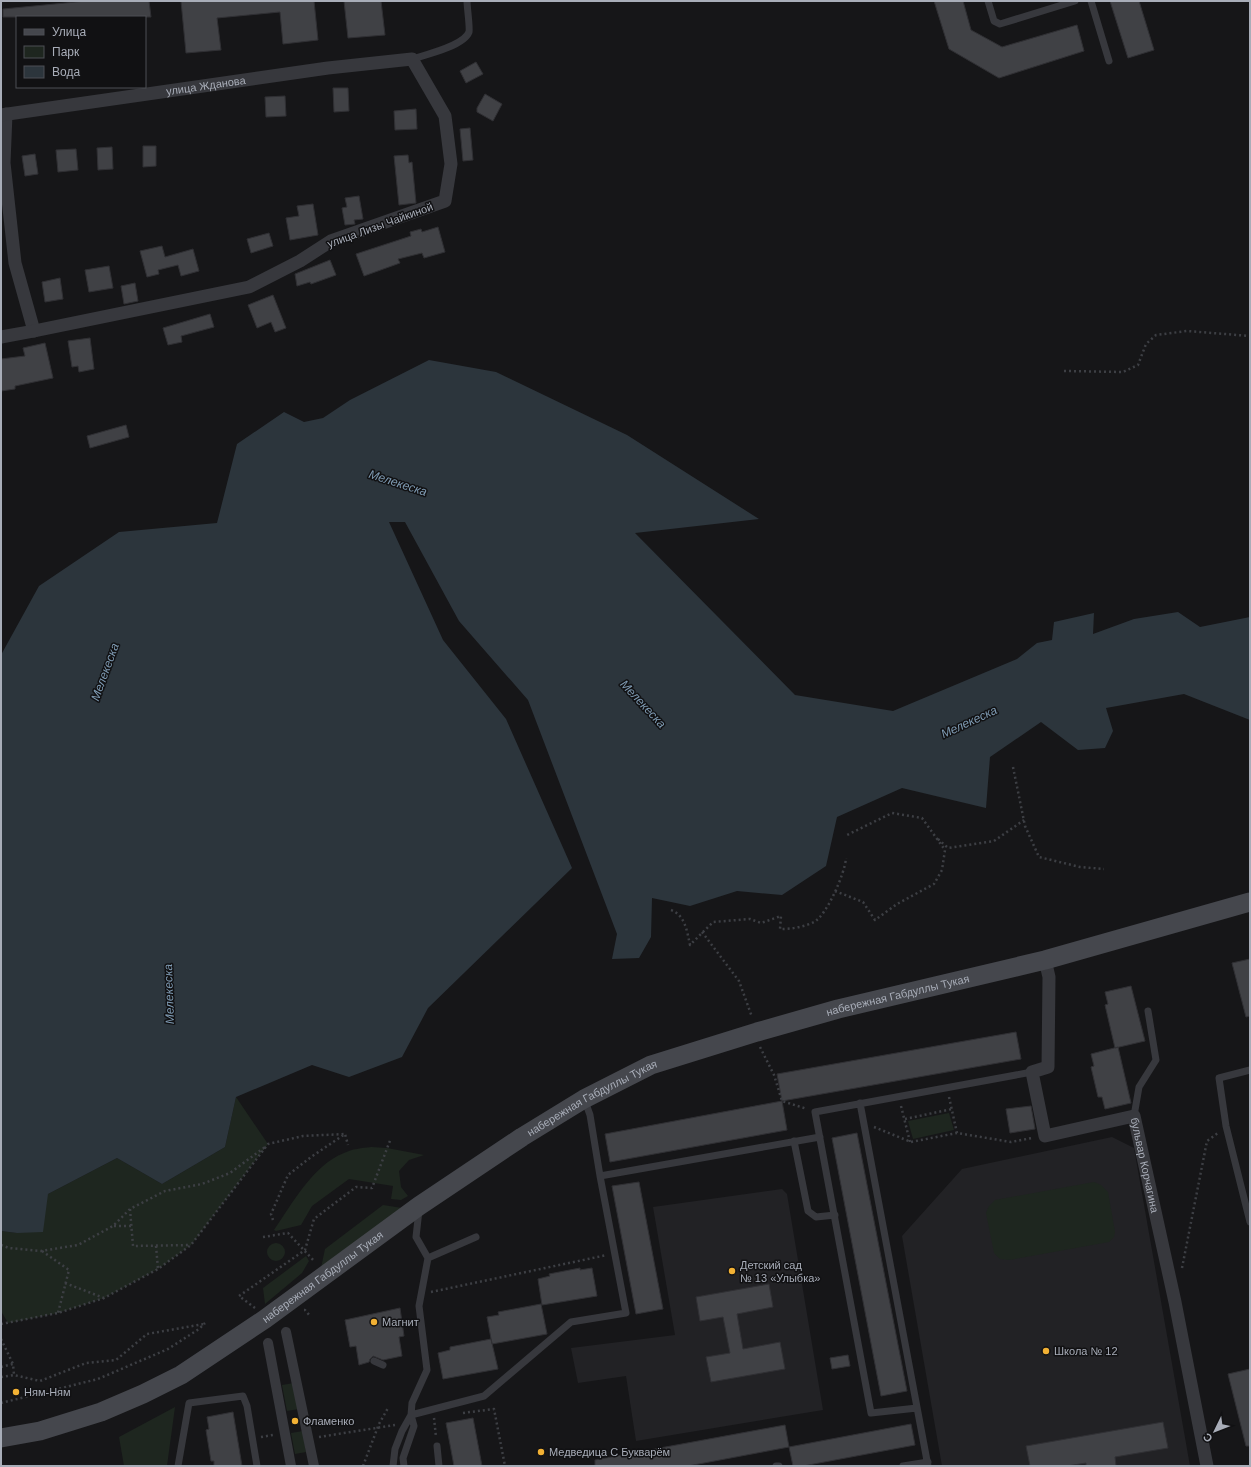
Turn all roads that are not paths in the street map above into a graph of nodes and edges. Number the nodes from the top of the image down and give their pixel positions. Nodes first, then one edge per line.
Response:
1 (466, 1) edge
2 (988, 1) edge
3 (1076, 1) edge
4 (1091, 1) edge
5 (412, 59) junction
6 (1109, 61) dead end
7 (3, 114) edge
8 (34, 331) junction
9 (1, 337) edge
10 (1250, 902) edge
11 (1045, 960) junction
12 (1148, 1011) dead end
13 (1250, 1070) edge
14 (1032, 1072) junction
15 (584, 1099) junction
16 (860, 1103) junction
17 (1134, 1116) junction
18 (820, 1137) junction
19 (794, 1141) junction
20 (600, 1176) junction
21 (419, 1206) junction
22 (834, 1215) junction
23 (1250, 1222) edge
24 (476, 1237) dead end
25 (428, 1258) junction
26 (286, 1332) dead end
27 (268, 1343) dead end
28 (374, 1361) dead end
29 (383, 1365) dead end
30 (917, 1408) junction
31 (411, 1415) junction
32 (1, 1438) edge
33 (437, 1446) road end
34 (928, 1464) edge
35 (178, 1466) edge
36 (257, 1466) edge
37 (291, 1466) edge
38 (314, 1466) edge
39 (393, 1466) edge
40 (404, 1466) edge
41 (440, 1466) edge
42 (776, 1466) edge
43 (779, 1466) edge
44 (903, 1466) edge
45 (1207, 1466) edge

1 - 5 lane
2 - 3 lane
4 - 6 lane
5 - 7 street, улица Жданова
5 - 8 street, улица Лизы Чайкиной
7 - 8 street
8 - 9 street, улица Лизы Чайкиной
10 - 11 main road, набережная Габдуллы Тукая
11 - 14 street
11 - 15 main road, набережная Габдуллы Тукая
12 - 17 lane
13 - 23 lane
14 - 16 lane
14 - 17 street, бульвар Корчагина
15 - 20 lane
15 - 21 main road, набережная Габдуллы Тукая
16 - 18 lane
16 - 30 lane
17 - 45 street, бульвар Корчагина
18 - 19 lane
18 - 22 lane
19 - 20 lane
19 - 22 lane
20 - 31 lane
21 - 25 lane
21 - 32 main road, набережная Габдуллы Тукая
22 - 30 lane
24 - 25 lane
25 - 31 lane
26 - 38 street
27 - 37 street
28 - 29 lane
30 - 34 lane
31 - 39 lane
31 - 40 lane
33 - 41 lane
34 - 44 lane
35 - 36 lane
42 - 43 lane

